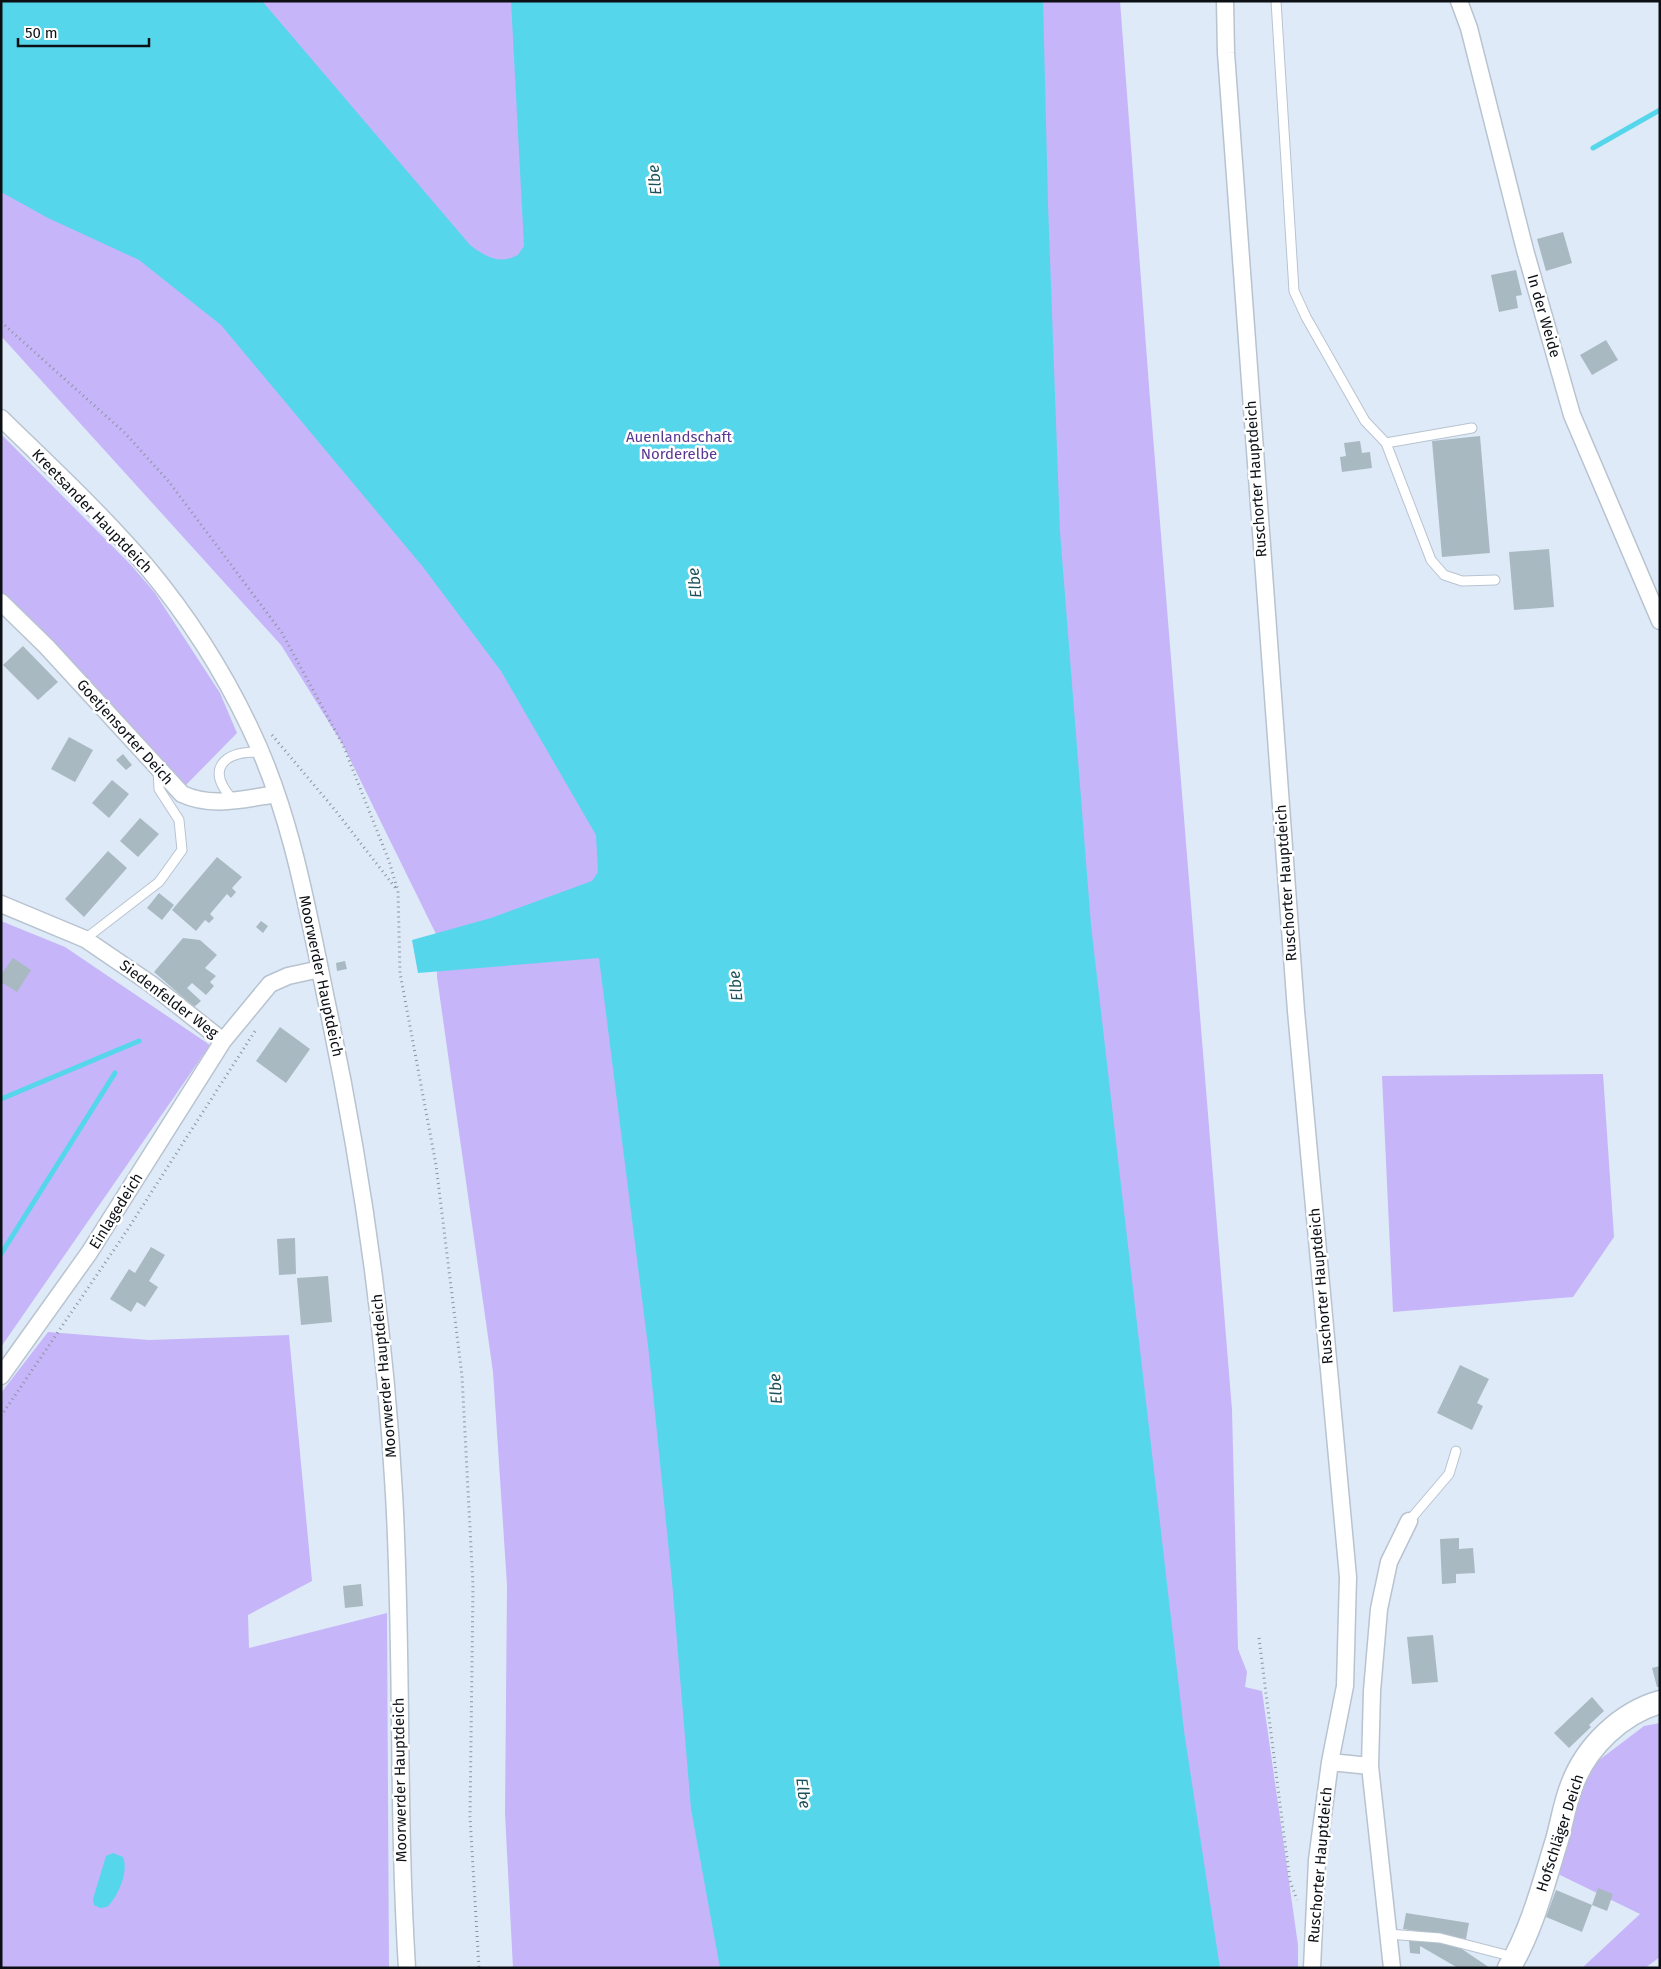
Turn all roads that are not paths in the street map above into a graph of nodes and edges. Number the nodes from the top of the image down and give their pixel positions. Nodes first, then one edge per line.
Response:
1 (1276, 1) edge
2 (1459, 1) edge
3 (1227, 5) edge
4 (1, 418) edge
5 (1472, 428) dead end
6 (1386, 443) junction
7 (1495, 580) dead end
8 (1, 602) edge
9 (1660, 621) edge
10 (260, 752) junction
11 (157, 767) junction
12 (276, 794) junction
13 (234, 800) junction
14 (1, 904) edge
15 (85, 939) junction
16 (320, 969) junction
17 (223, 1041) junction
18 (1, 1376) edge
19 (1456, 1451) dead end
20 (1408, 1521) joint
21 (1660, 1702) edge
22 (1330, 1762) junction
23 (1370, 1766) junction
24 (1388, 1934) junction
25 (1512, 1962) edge
26 (407, 1968) edge
27 (1312, 1968) edge
28 (1392, 1968) edge

1 - 6 lane
2 - 9 street, In der Weide
3 - 22 street, Ruschorter Hauptdeich
4 - 10 street, Kreetsander Hauptdeich
5 - 6 lane
6 - 7 lane
8 - 11 street, Goetjensorter Deich
10 - 12 street, Kreetsander Hauptdeich
10 - 13 lane
11 - 13 street, Goetjensorter Deich
11 - 15 lane
12 - 13 street, Goetjensorter Deich
12 - 16 street, Moorwerder Hauptdeich
14 - 15 street, Siedenfelder Weg
15 - 17 street, Siedenfelder Weg
16 - 17 street, Siedenfelder Weg
16 - 26 street, Moorwerder Hauptdeich
17 - 18 street, Einlagedeich
19 - 20 lane
20 - 23 street
21 - 25 street, Hofschläger Deich
22 - 23 street
22 - 27 street, Ruschorter Hauptdeich
23 - 24 street
24 - 25 lane
24 - 28 street

